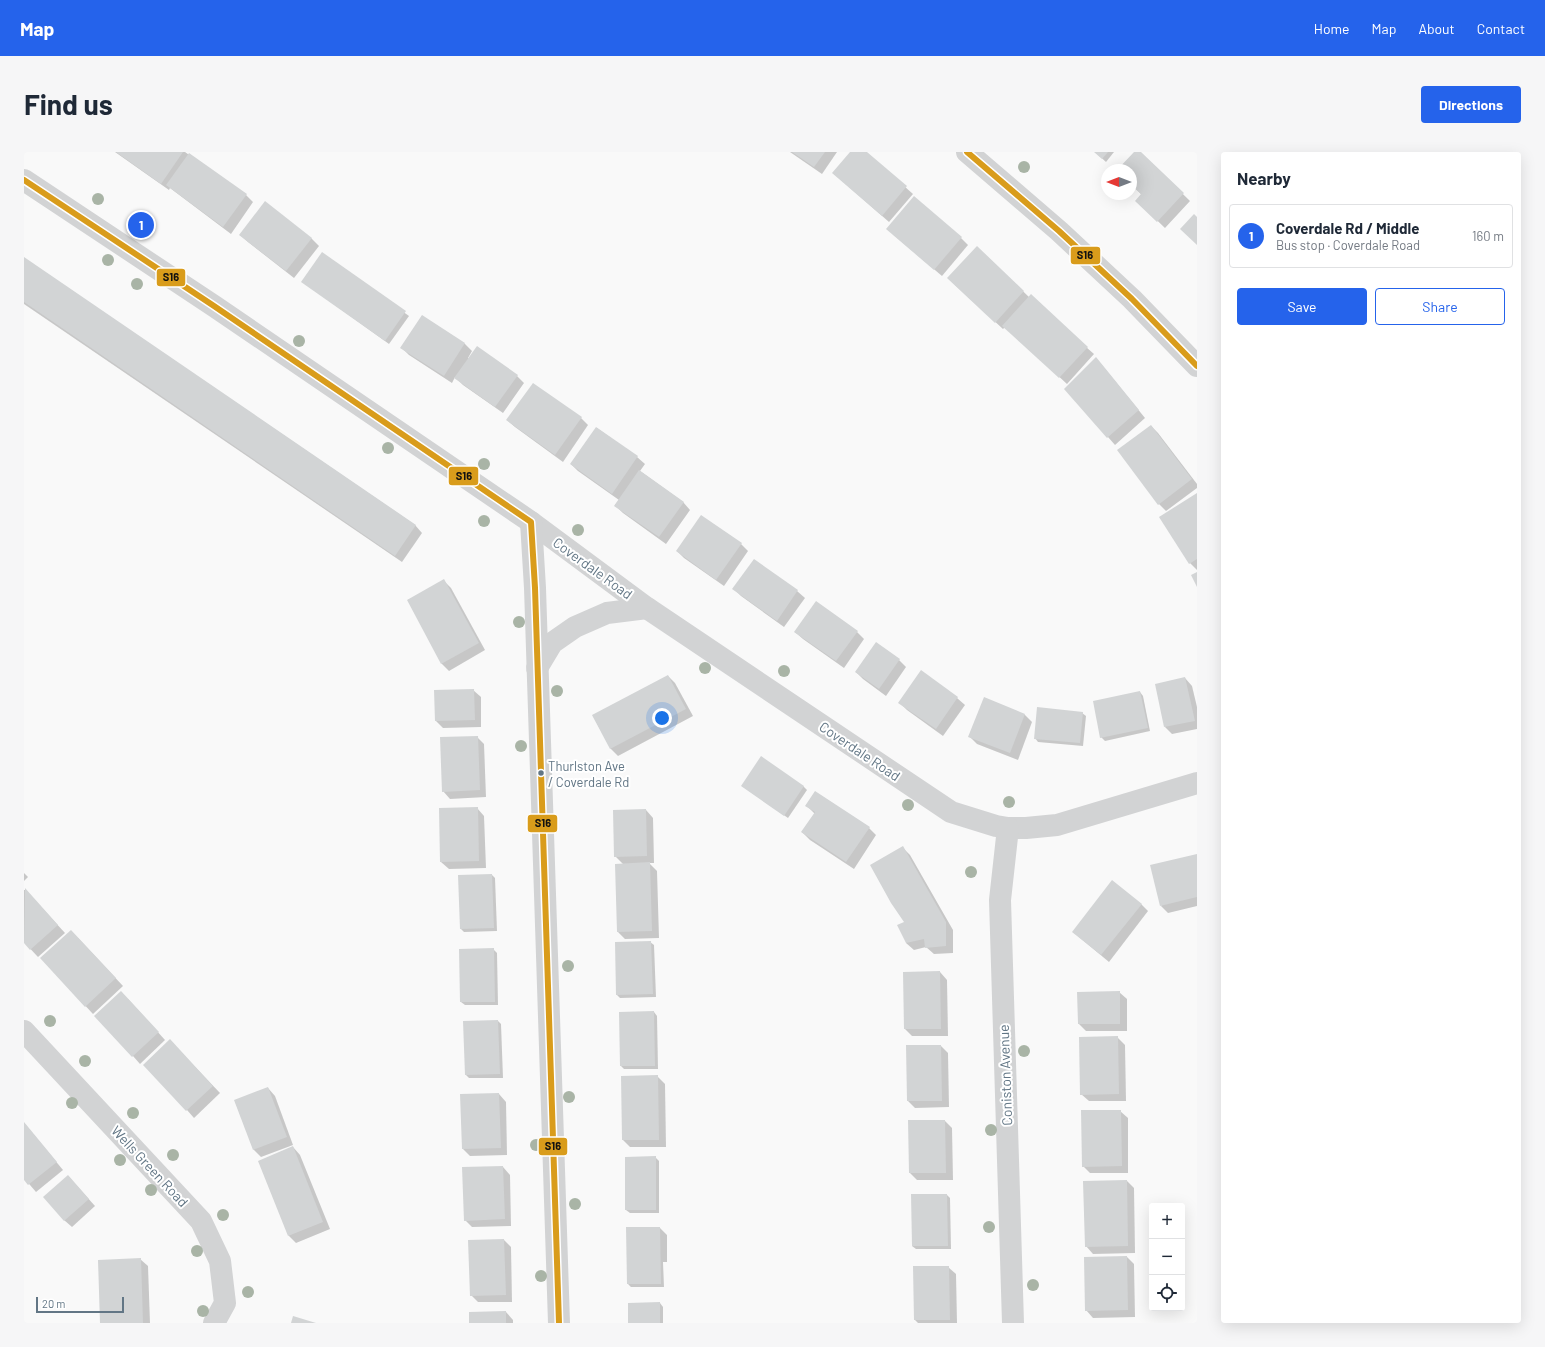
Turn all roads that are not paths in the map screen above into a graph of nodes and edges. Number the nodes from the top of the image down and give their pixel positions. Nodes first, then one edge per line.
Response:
1 (967, 152) edge
2 (24, 180) edge
3 (1197, 366) edge
4 (531, 522) junction
5 (647, 608) junction
6 (537, 668) junction
7 (1197, 783) edge
8 (1008, 828) junction
9 (24, 1031) edge
10 (214, 1323) edge
11 (559, 1323) edge
12 (1013, 1323) edge

1 - 3 street
2 - 4 street, Coverdale Road
4 - 5 street, Coverdale Road
4 - 6 street
5 - 6 street
5 - 8 street, Coverdale Road
6 - 11 street
7 - 8 street, Coverdale Road
8 - 12 street, Coniston Avenue
9 - 10 street, Wells Green Road

